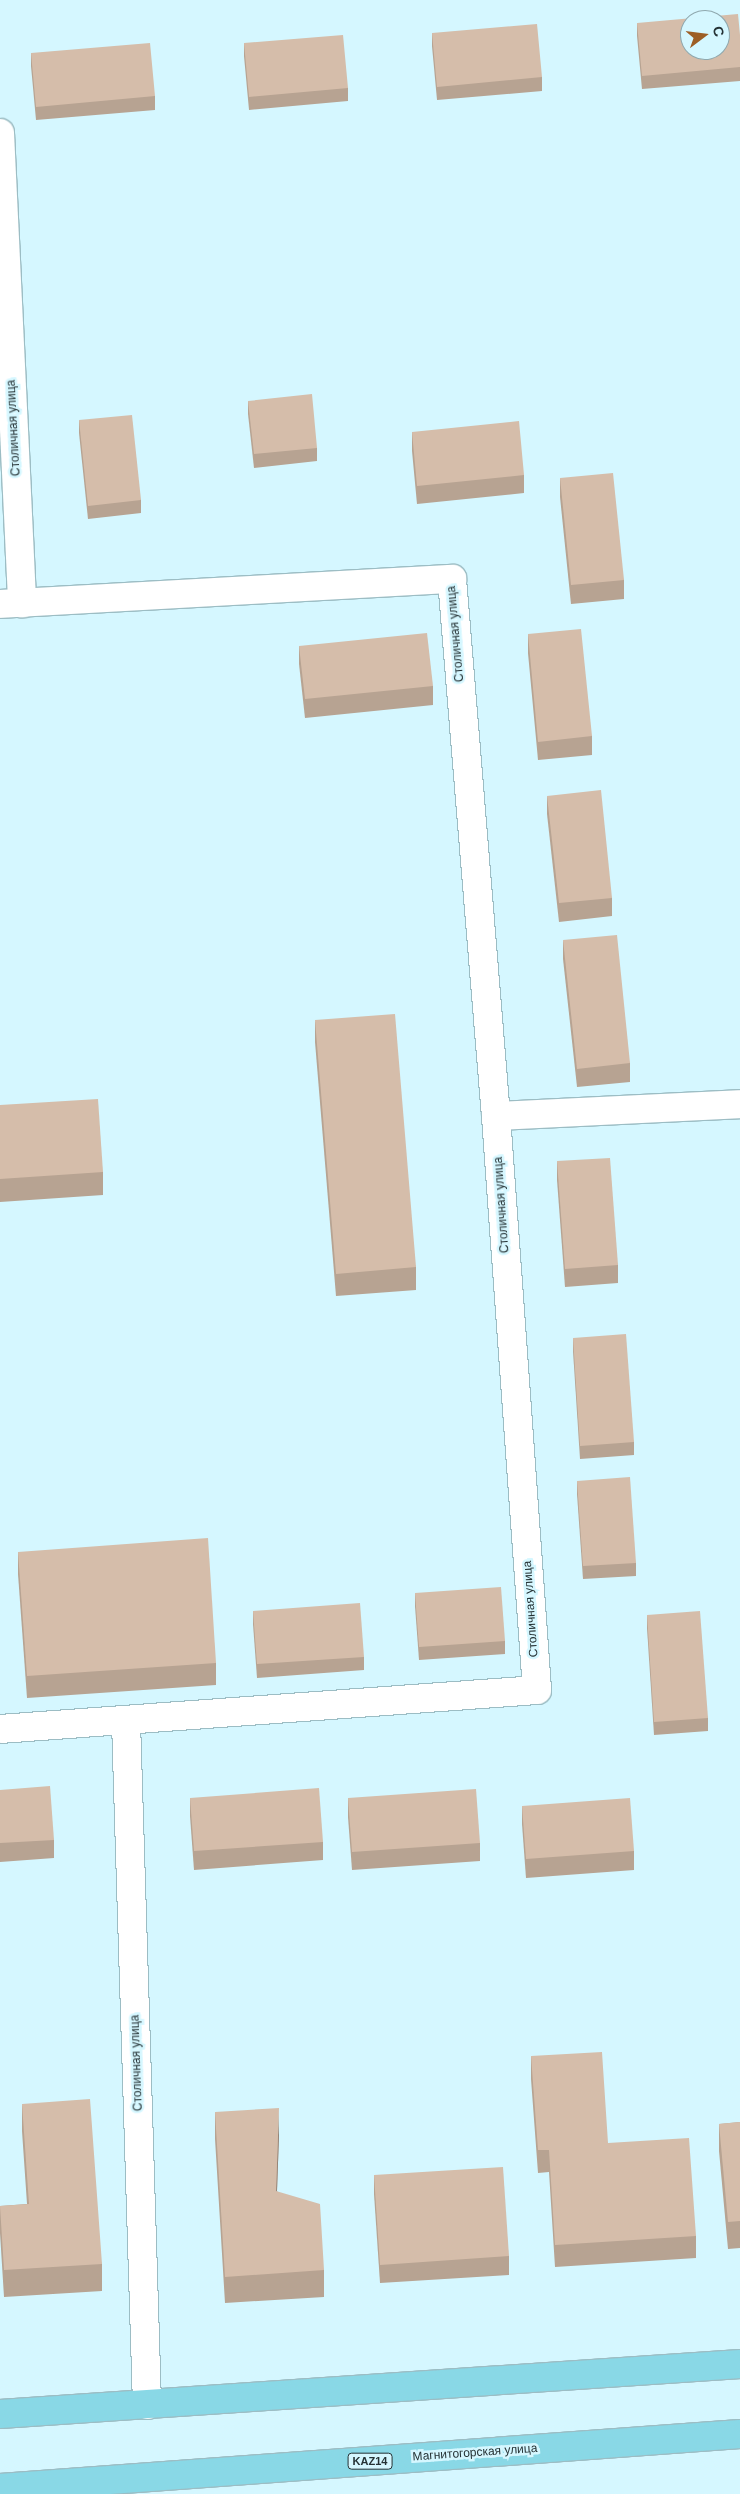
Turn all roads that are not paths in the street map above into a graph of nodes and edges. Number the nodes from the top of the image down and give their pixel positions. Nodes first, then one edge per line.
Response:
1 (0, 133) edge
2 (11, 603) edge
3 (740, 1104) edge
4 (496, 1116) junction
5 (126, 1721) junction
6 (0, 1729) edge
7 (740, 2364) edge
8 (148, 2405) junction
9 (0, 2414) edge
10 (740, 2434) edge
11 (0, 2488) edge

1 - 2 street, Столичная улица
2 - 4 street, Столичная улица
3 - 4 street
4 - 5 street, Столичная улица
5 - 6 street, Столичная улица
5 - 8 street, Столичная улица
7 - 8 main road
8 - 9 main road
10 - 11 main road, Магнитогорская улица / KAZ14

